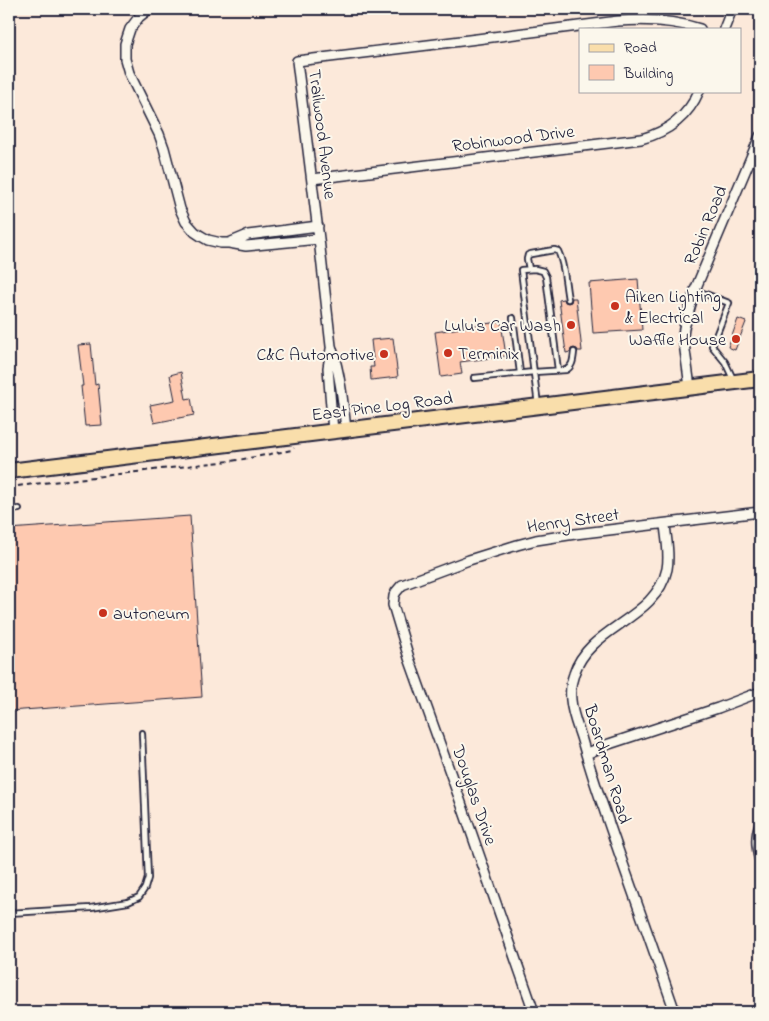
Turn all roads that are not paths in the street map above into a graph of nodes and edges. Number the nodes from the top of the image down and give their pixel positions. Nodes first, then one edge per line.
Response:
1 (149, 9) edge
2 (732, 9) edge
3 (697, 28) edge
4 (724, 28) edge
5 (699, 92) edge
6 (760, 136) edge
7 (312, 179) junction
8 (318, 226) junction
9 (320, 239) junction
10 (229, 243) junction
11 (529, 270) junction
12 (695, 290) junction
13 (568, 299) dead end
14 (513, 318) dead end
15 (331, 346) junction
16 (574, 352) dead end
17 (558, 370) junction
18 (534, 372) junction
19 (520, 373) junction
20 (474, 378) dead end
21 (760, 379) edge
22 (734, 382) junction
23 (690, 387) junction
24 (538, 406) junction
25 (339, 431) junction
26 (9, 471) edge
27 (19, 509) dead end
28 (9, 510) edge
29 (760, 512) edge
30 (665, 524) junction
31 (399, 588) joint
32 (760, 692) edge
33 (142, 733) dead end
34 (586, 754) junction
35 (760, 824) edge
36 (760, 860) edge
37 (9, 913) edge
38 (534, 1012) edge
39 (675, 1012) edge

1 - 10 street
2 - 4 street
3 - 7 street, Trailwood Avenue
5 - 7 street, Robinwood Drive
6 - 12 street, Robin Road
7 - 8 street, Trailwood Avenue
8 - 9 street, Trailwood Avenue
8 - 10 street
9 - 10 street
9 - 15 street, Trailwood Avenue
11 - 13 lane
11 - 17 lane
11 - 18 lane
12 - 22 lane
12 - 23 street, Robin Road
14 - 19 lane
15 - 25 street, Trailwood Avenue
15 - 25 street, Trailwood Avenue
16 - 17 lane
17 - 18 lane
18 - 19 lane
18 - 24 lane
19 - 20 lane
21 - 22 main road, East Pine Log Road
22 - 23 main road, East Pine Log Road
23 - 24 main road, East Pine Log Road
24 - 25 main road, East Pine Log Road
25 - 26 main road, East Pine Log Road
27 - 28 lane
29 - 30 street, Henry Street
30 - 31 street, Henry Street
30 - 34 street, Boardman Road
31 - 38 street, Douglas Drive
32 - 34 street
33 - 37 lane
34 - 39 street, Boardman Road
35 - 36 street

